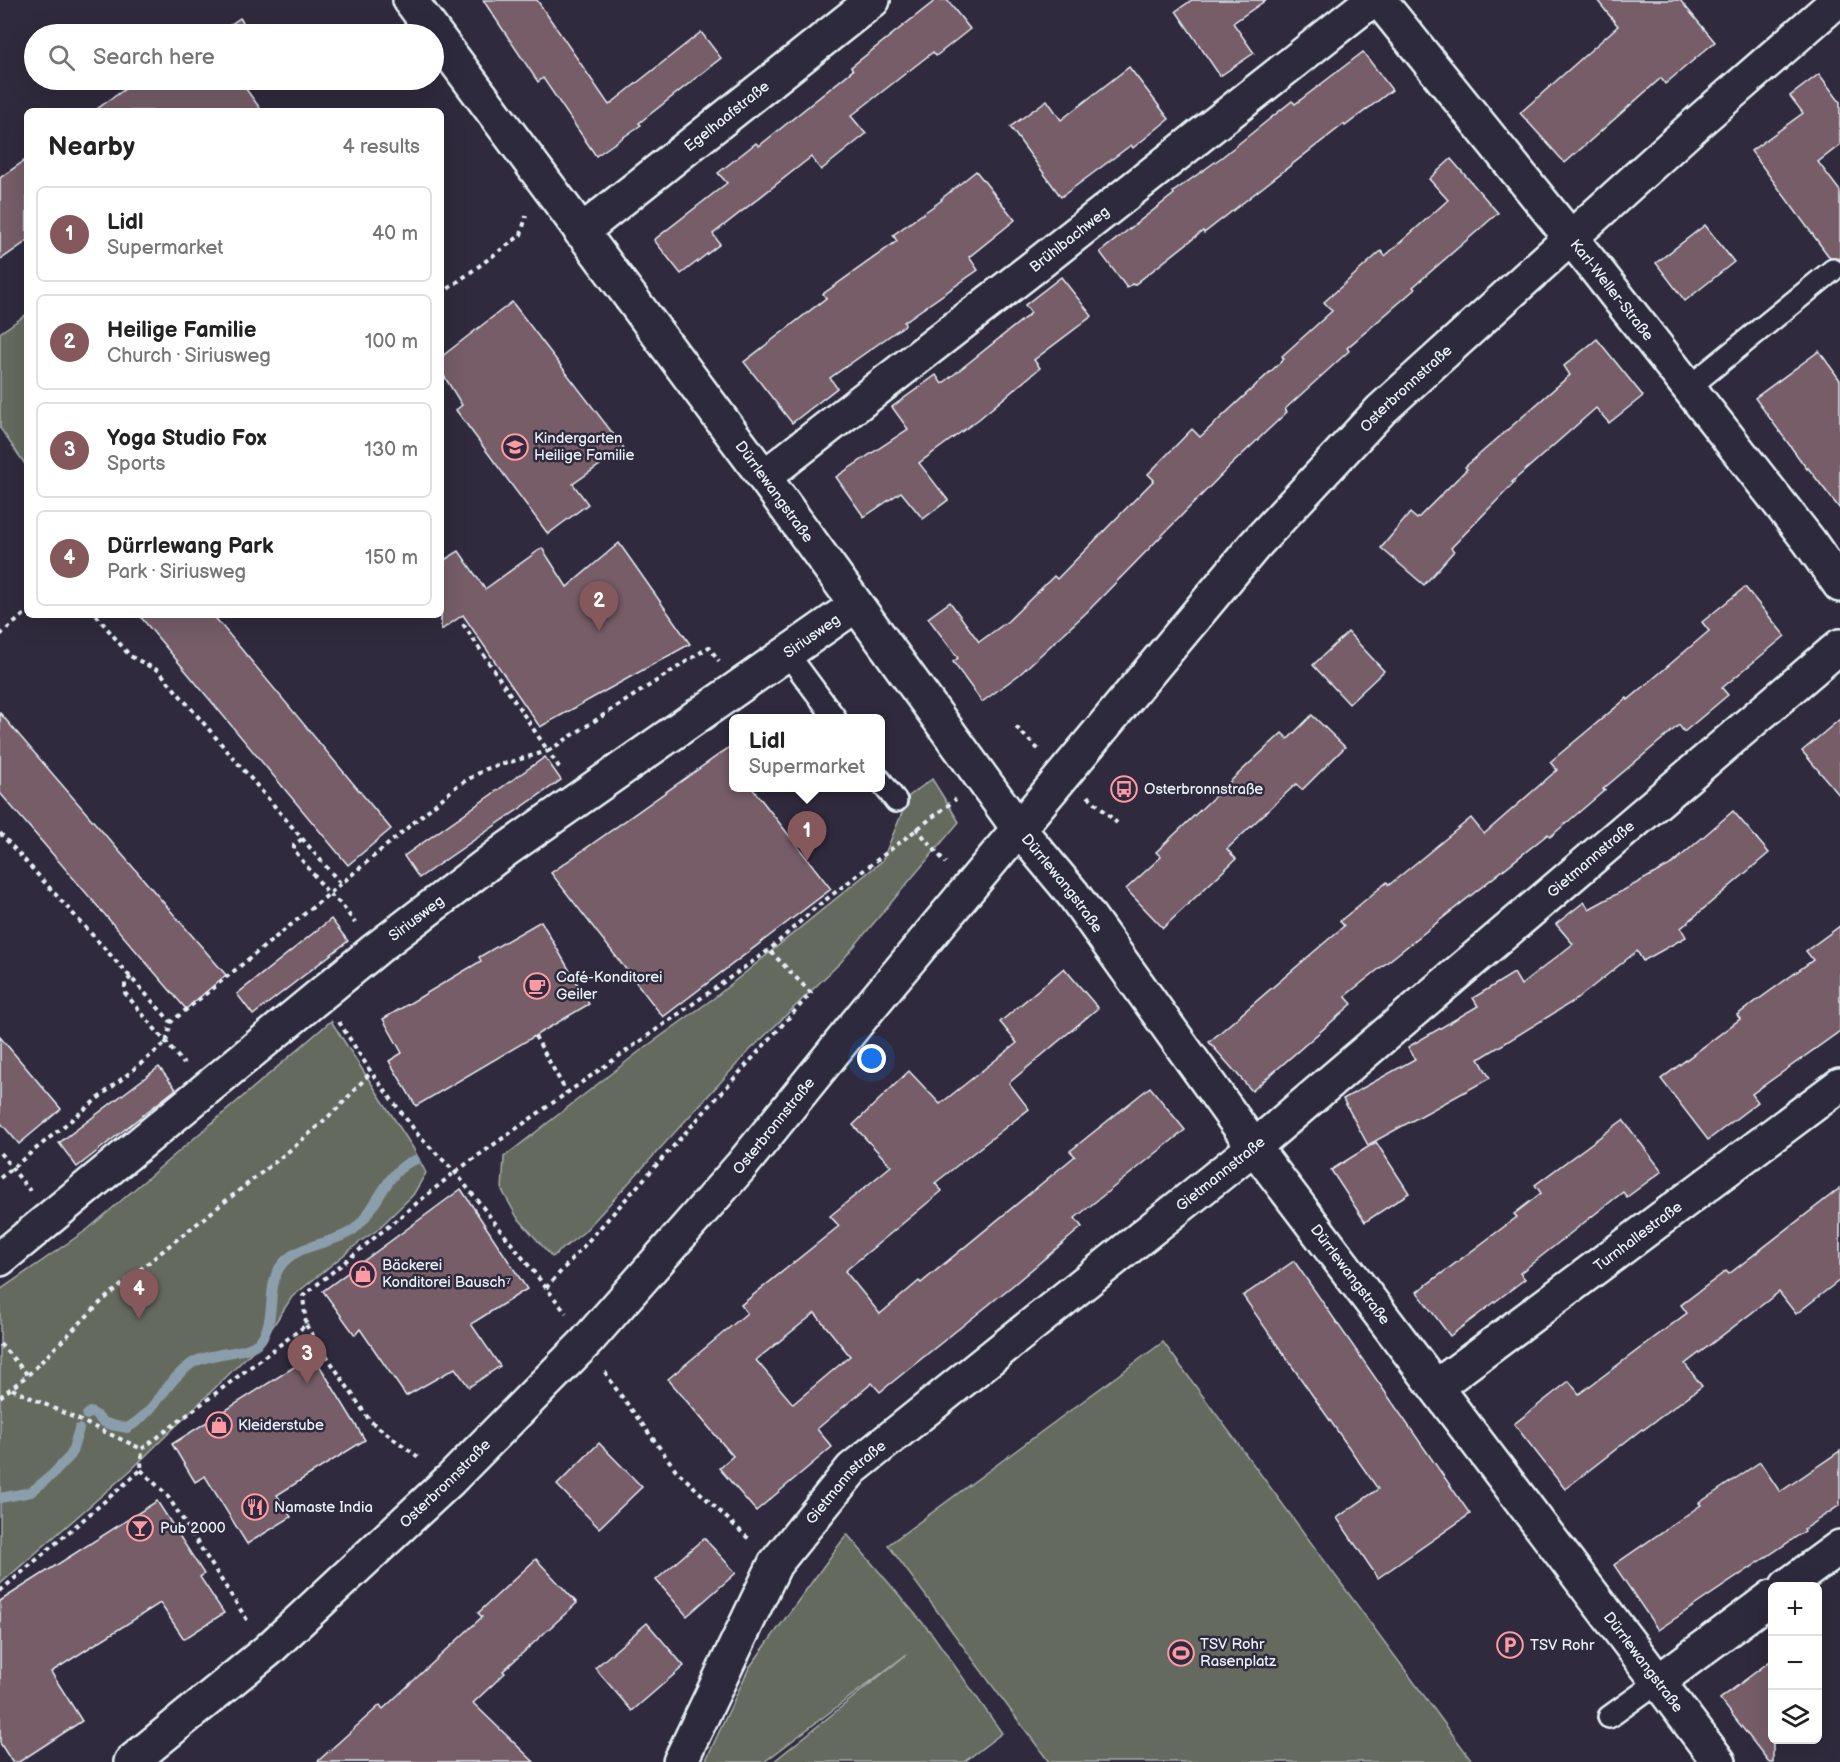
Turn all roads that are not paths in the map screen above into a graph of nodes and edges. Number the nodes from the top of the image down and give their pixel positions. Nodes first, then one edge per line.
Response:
1 (410, 0) edge
2 (1372, 0) edge
3 (1379, 0) edge
4 (1839, 0) edge
5 (863, 3) edge
6 (428, 24) edge
7 (444, 46) edge
8 (581, 232) junction
9 (1570, 237) junction
10 (1833, 270) dead end
11 (1688, 388) junction
12 (764, 477) junction
13 (1840, 585) edge
14 (856, 605) junction
15 (1840, 646) edge
16 (787, 653) junction
17 (833, 714) edge
18 (885, 787) edge
19 (896, 801) road end
20 (1018, 828) junction
21 (1840, 1085) edge
22 (1254, 1148) junction
23 (0, 1259) edge
24 (1436, 1387) junction
25 (1840, 1547) edge
26 (1794, 1582) edge
27 (1768, 1601) edge
28 (1659, 1681) junction
29 (1609, 1717) dead end
30 (131, 1762) edge
31 (680, 1762) edge
32 (1719, 1762) edge

1 - 6 street, Dürrlewangstraße
2 - 12 street, Brühlbachweg
3 - 9 street, Karl-Weller-Straße
4 - 9 street, Osterbronnstraße
5 - 8 street, Egelhaafstraße
7 - 8 street, Dürrlewangstraße
8 - 12 street, Dürrlewangstraße
9 - 11 street, Karl-Weller-Straße
9 - 20 street, Osterbronnstraße
10 - 11 lane
11 - 13 street, Karl-Weller-Straße
12 - 14 street, Dürrlewangstraße
14 - 16 street, Siriusweg
14 - 20 street, Dürrlewangstraße
15 - 22 street, Gietmannstraße
16 - 17 lane
16 - 23 street, Siriusweg
18 - 19 lane
20 - 22 street, Dürrlewangstraße
20 - 30 street, Osterbronnstraße
21 - 24 street, Turnhallestraße
22 - 24 street, Dürrlewangstraße
22 - 31 street, Gietmannstraße
24 - 28 street, Dürrlewangstraße
25 - 26 street
27 - 28 street
28 - 29 lane
28 - 32 street, Dürrlewangstraße

